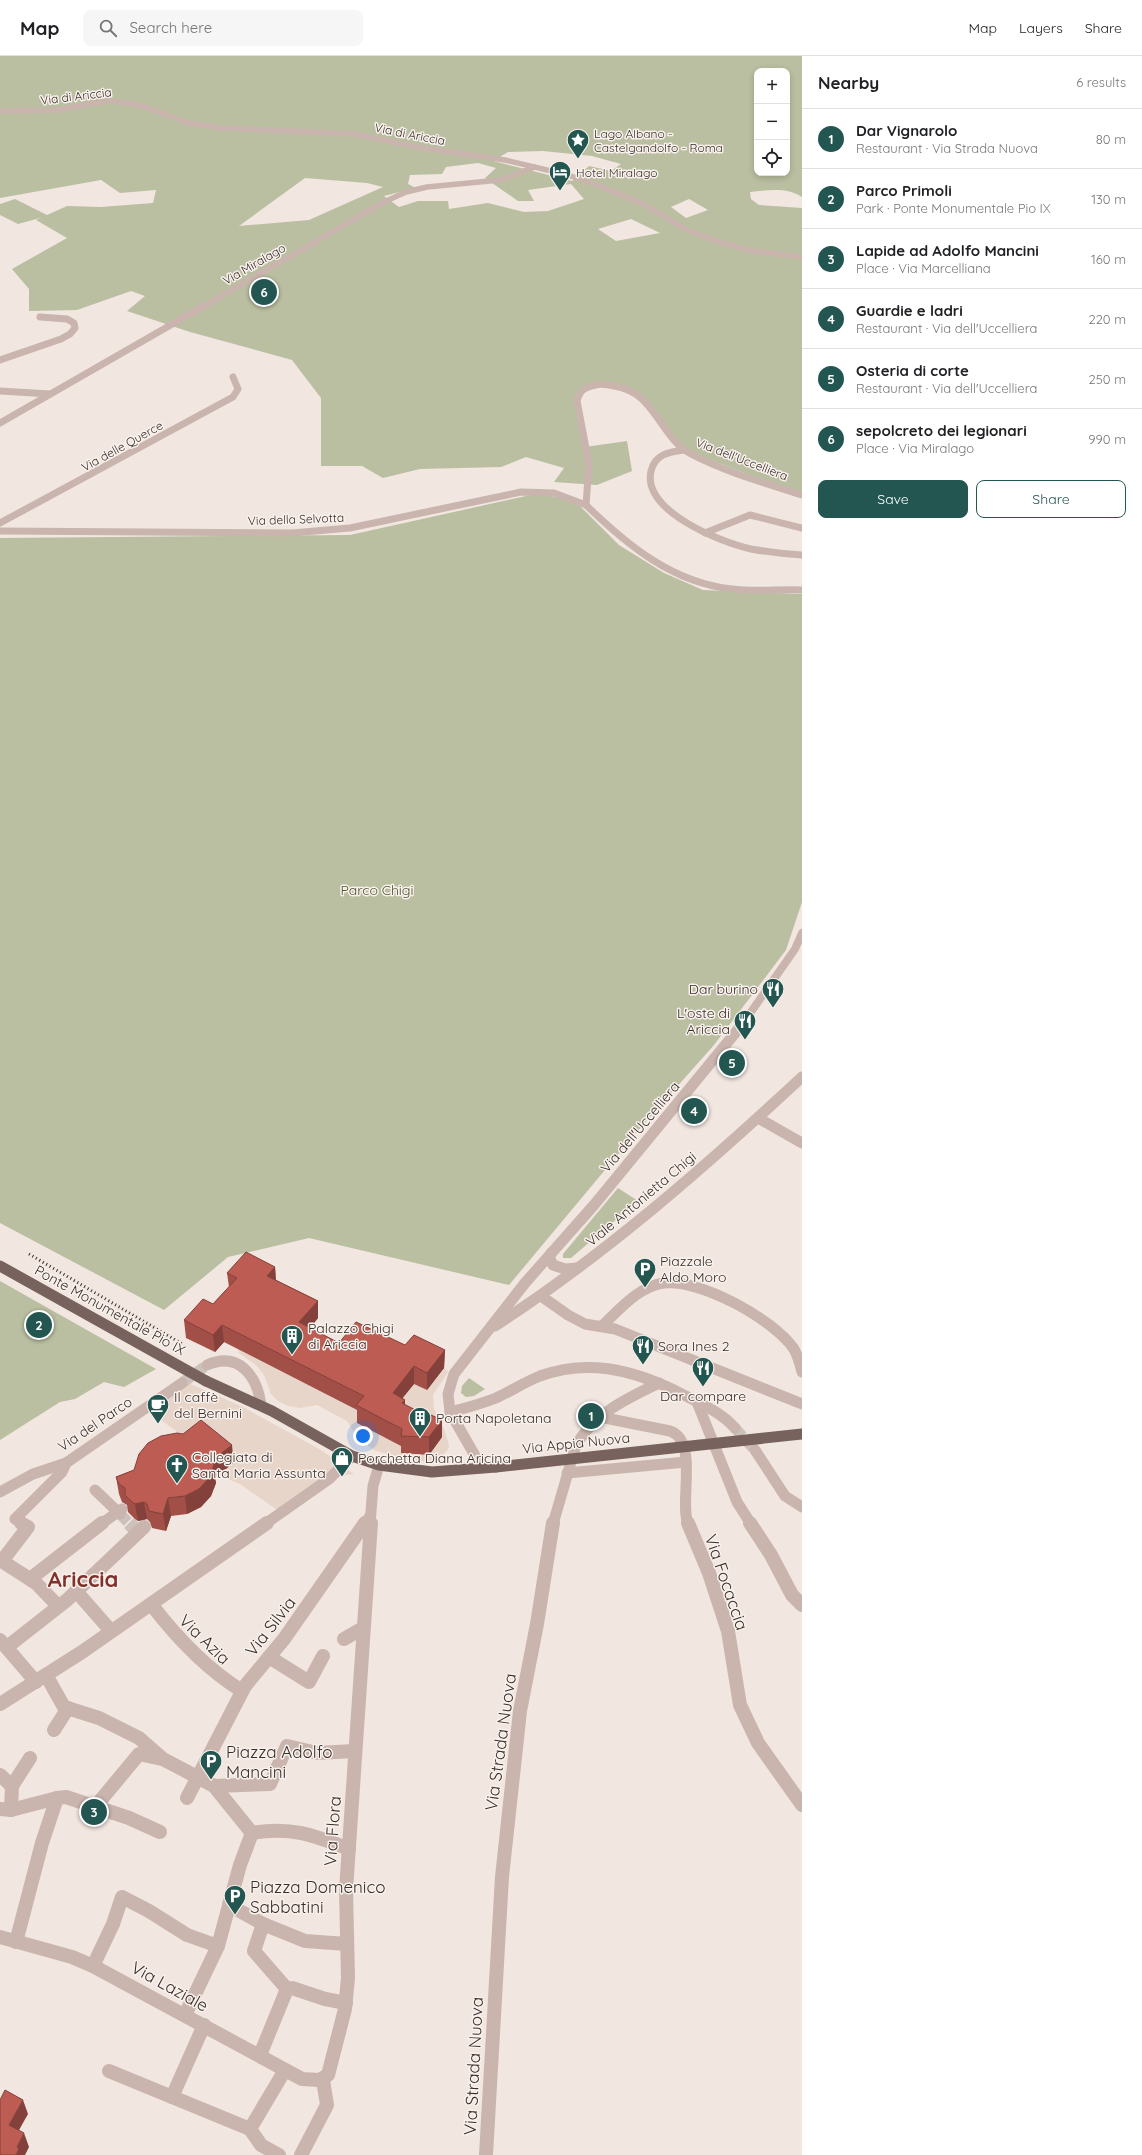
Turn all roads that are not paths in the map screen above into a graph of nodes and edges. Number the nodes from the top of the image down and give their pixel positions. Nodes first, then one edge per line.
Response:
1 (0, 111) edge
2 (535, 167) junction
3 (802, 257) edge
4 (40, 317) dead end
5 (0, 360) edge
6 (233, 377) dead end
7 (0, 391) edge
8 (50, 394) junction
9 (0, 423) edge
10 (684, 450) junction
11 (776, 488) junction
12 (802, 496) edge
13 (802, 502) edge
14 (586, 505) junction
15 (0, 523) edge
16 (802, 528) edge
17 (0, 531) edge
18 (705, 533) junction
19 (802, 555) edge
20 (802, 590) edge
21 (802, 933) edge
22 (802, 1077) edge
23 (758, 1118) junction
24 (802, 1143) edge
25 (551, 1252) junction
26 (0, 1266) edge
27 (580, 1268) junction
28 (541, 1296) junction
29 (602, 1326) junction
30 (488, 1331) junction
31 (207, 1365) tunnel mouth
32 (802, 1372) edge
33 (206, 1381) joint
34 (659, 1383) junction
35 (182, 1384) tunnel mouth
36 (697, 1402) junction
37 (802, 1404) edge
38 (261, 1405) junction
39 (450, 1412) junction
40 (600, 1417) junction
41 (735, 1428) tunnel mouth
42 (802, 1434) edge
43 (755, 1450) tunnel mouth
44 (352, 1456) junction
45 (686, 1462) junction
46 (66, 1463) junction
47 (379, 1466) junction
48 (482, 1468) junction
49 (567, 1473) junction
50 (95, 1490) dead end
51 (0, 1492) edge
52 (802, 1507) edge
53 (371, 1515) junction
54 (139, 1529) dead end
55 (1, 1560) edge
56 (30, 1579) junction
57 (76, 1591) junction
58 (151, 1604) junction
59 (802, 1605) edge
60 (58, 1606) junction
61 (363, 1628) junction
62 (111, 1631) junction
63 (344, 1639) dead end
64 (4, 1643) edge
65 (323, 1656) dead end
66 (269, 1657) junction
67 (41, 1678) junction
68 (242, 1691) junction
69 (0, 1704) edge
70 (68, 1708) junction
71 (54, 1730) dead end
72 (355, 1751) junction
73 (30, 1758) dead end
74 (163, 1759) junction
75 (0, 1775) edge
76 (198, 1779) junction
77 (12, 1786) junction
78 (214, 1786) junction
79 (57, 1798) junction
80 (187, 1798) dead end
81 (802, 1805) edge
82 (95, 1807) junction
83 (5, 1810) edge
84 (160, 1832) dead end
85 (252, 1833) junction
86 (349, 1849) junction
87 (229, 1905) junction
88 (263, 1924) junction
89 (0, 1938) edge
90 (16, 1942) junction
91 (347, 1944) junction
92 (218, 1946) junction
93 (93, 1966) junction
94 (287, 1989) junction
95 (346, 2003) junction
96 (185, 2015) junction
97 (204, 2025) junction
98 (260, 2055) junction
99 (285, 2070) junction
100 (109, 2071) dead end
101 (319, 2081) junction
102 (172, 2098) junction
103 (250, 2129) junction
104 (279, 2155) edge
105 (301, 2155) edge
106 (486, 2155) edge

1 - 2 street, Via di Ariccia
2 - 3 street, Via di Ariccia
2 - 8 street, Via Miralago
4 - 5 street
6 - 15 street, Via delle Querce
7 - 8 street
8 - 9 street, Via Miralago
10 - 11 street, Via dell'Uccelliera
10 - 14 street, Via dell'Uccelliera
10 - 18 street
11 - 12 street, Via dell'Uccelliera
11 - 13 street
14 - 17 street, Via della Selvotta
14 - 20 street
16 - 18 street
18 - 19 street
21 - 25 street, Via dell'Uccelliera
22 - 23 street, Viale Antonietta Chigi
23 - 24 street
23 - 27 street, Viale Antonietta Chigi
25 - 27 street
25 - 30 street, Via dell'Uccelliera
26 - 33 main road, Ponte Monumentale Pio IX, bridge
27 - 28 street, Viale Antonietta Chigi
28 - 29 street
28 - 30 street, Viale Antonietta Chigi
29 - 32 street
29 - 37 street
30 - 39 street, Via dell'Uccelliera
31 - 38 street
33 - 38 main road, Via Appia Nuova
34 - 36 street
34 - 39 street
34 - 40 street, Via Strada Nuova
35 - 46 street, Via del Parco
36 - 41 street
36 - 59 street
38 - 44 main road, Via Appia Nuova
39 - 48 street
40 - 45 street, Via Focaccia
40 - 49 street, Via Strada Nuova
42 - 48 main road, Via Appia Nuova, bridge
43 - 52 street
44 - 47 main road, Via Appia Nuova
44 - 58 street
45 - 49 street
45 - 81 street, Via Focaccia
46 - 51 street, Via del Parco
46 - 55 street
47 - 48 main road, Via Appia Nuova
47 - 53 street, Via Flora
49 - 106 street, Via Strada Nuova
50 - 56 street
53 - 61 street, Via Flora
53 - 66 street, Via Silvia
54 - 57 street
55 - 56 street
56 - 60 street
57 - 60 street
57 - 62 street
58 - 62 street
58 - 68 street, Via Azia
60 - 64 street
61 - 63 street
61 - 72 street, Via Flora
62 - 67 street
64 - 67 street
65 - 66 street
66 - 68 street, Via Silvia
67 - 69 street
67 - 70 street
68 - 76 street, Via Silvia
70 - 71 street
70 - 74 street
72 - 78 street
72 - 86 street, Via Flora
73 - 77 street
74 - 76 street
74 - 82 street
75 - 77 street
76 - 78 street
76 - 80 street
77 - 83 street
78 - 85 street
79 - 82 street
79 - 83 street
79 - 90 street
82 - 84 street
85 - 86 street
85 - 87 street
86 - 91 street, Via Flora
87 - 88 street
87 - 92 street
88 - 91 street
88 - 94 street
89 - 90 street, Via Laziale
90 - 93 street, Via Laziale
91 - 95 street, Via Flora
92 - 93 street
92 - 96 street
93 - 96 street, Via Laziale
94 - 95 street
94 - 98 street
95 - 101 street, Via Flora
96 - 97 street, Via Laziale
97 - 98 street, Via Laziale
97 - 102 street
98 - 99 street, Via Laziale
99 - 101 street, Via Laziale
99 - 103 street
100 - 102 street
101 - 105 street
102 - 103 street
103 - 104 street

